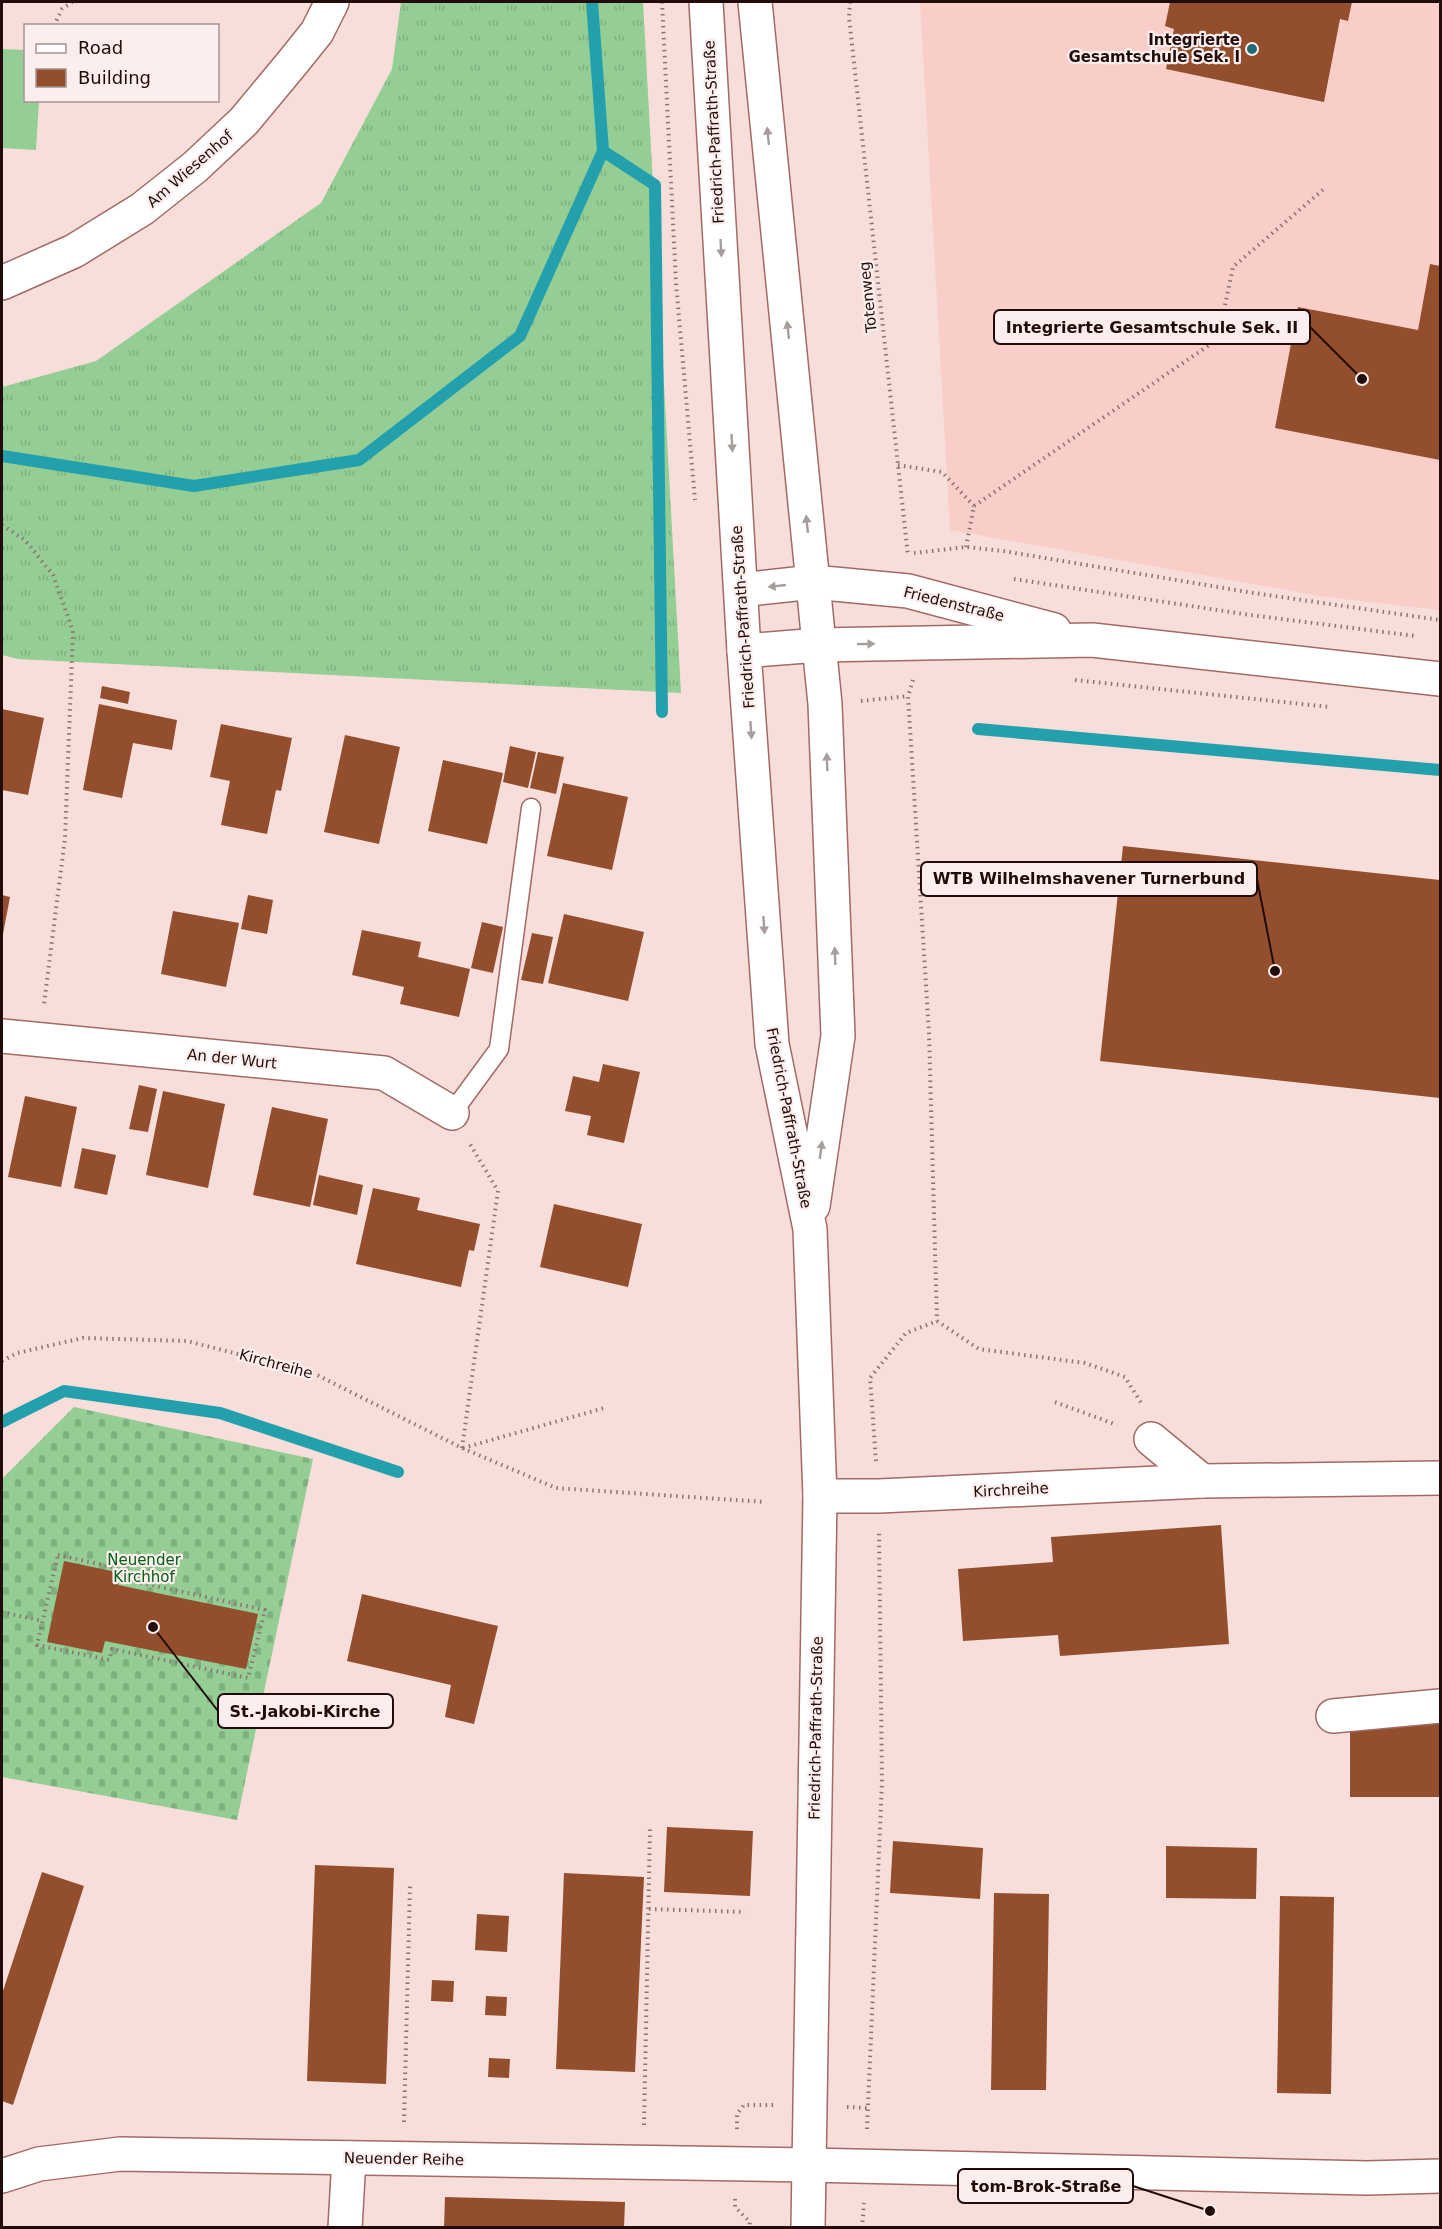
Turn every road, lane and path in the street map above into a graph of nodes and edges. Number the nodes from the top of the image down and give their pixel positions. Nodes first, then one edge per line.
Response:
1 (72, 2) edge
2 (332, 2) edge
3 (706, 2) edge
4 (755, 2) edge
5 (850, 2) edge
6 (55, 24) edge
7 (1325, 188) dead end
8 (2, 283) edge
9 (898, 465) junction
10 (974, 506) junction
11 (2, 525) edge
12 (966, 547) junction
13 (908, 554) junction
14 (931, 559) dead end
15 (1011, 578) dead end
16 (813, 582) junction
17 (741, 590) junction
18 (908, 591) junction
19 (1440, 620) edge
20 (1417, 636) dead end
21 (1092, 640) junction
22 (913, 643) junction
23 (819, 645) junction
24 (744, 651) junction
25 (1070, 679) dead end
26 (1440, 679) edge
27 (1337, 707) dead end
28 (531, 808) dead end
29 (2, 1036) edge
30 (39, 1041) junction
31 (452, 1113) junction
32 (810, 1229) junction
33 (937, 1321) junction
34 (2, 1361) edge
35 (1055, 1402) dead end
36 (604, 1408) dead end
37 (1151, 1439) junction
38 (462, 1448) junction
39 (1440, 1478) edge
40 (1202, 1481) junction
41 (820, 1496) junction
42 (879, 1496) junction
43 (765, 1502) dead end
44 (2, 1612) edge
45 (42, 1621) junction
46 (1440, 1706) edge
47 (1333, 1716) dead end
48 (650, 1829) dead end
49 (410, 1886) dead end
50 (649, 1909) junction
51 (745, 1912) dead end
52 (349, 2158) junction
53 (404, 2159) junction
54 (643, 2162) junction
55 (809, 2165) junction
56 (865, 2166) junction
57 (2, 2175) edge
58 (1440, 2176) edge
59 (345, 2228) edge
60 (808, 2228) edge
61 (862, 2228) edge

1 - 6 path
2 - 8 main road, Am Wiesenhof
3 -> 17 main road, Friedrich-Paffrath-Straße
16 -> 4 main road, Friedrich-Paffrath-Straße
5 - 9 path, Totenweg
7 - 10 path
9 - 10 path
9 - 13 path, Totenweg
10 - 12 path
11 - 30 path
12 - 13 path
12 - 19 path
13 - 14 path
13 - 18 path, Totenweg
15 - 20 path
16 -> 17 main road, Friedenstraße
16 - 18 main road, Friedenstraße
16 - 23 main road, Friedrich-Paffrath-Straße
17 - 24 main road, Friedrich-Paffrath-Straße
18 - 21 main road, Friedenstraße
21 - 22 main road, Friedenstraße
21 - 26 main road, Friedenstraße
23 -> 22 main road, Friedenstraße
22 - 33 path
23 - 24 main road, Friedenstraße
32 -> 23 main road, Friedrich-Paffrath-Straße
24 -> 32 main road, Friedrich-Paffrath-Straße
25 - 27 path
28 - 31 lane
29 - 30 main road, An der Wurt
30 - 31 main road, An der Wurt
31 - 38 path
32 - 41 main road, Friedrich-Paffrath-Straße
33 - 37 path
33 - 42 path
34 - 38 path, Kirchreihe
35 - 37 path
36 - 38 path
37 - 40 main road
38 - 43 path, Kirchreihe
39 - 40 main road, Kirchreihe
40 - 42 main road, Kirchreihe
41 - 42 main road, Kirchreihe
41 - 55 main road, Friedrich-Paffrath-Straße
42 - 56 path
44 - 45 path
45 - 45 path
46 - 47 main road
48 - 50 path
49 - 53 path
50 - 51 path
50 - 54 path
52 - 53 main road, Neuender Reihe
52 - 57 main road, Neuender Reihe
52 - 59 main road
53 - 54 main road, Neuender Reihe
54 - 55 main road, Neuender Reihe
55 - 56 main road, Neuender Reihe
55 - 60 main road, Friedrich-Paffrath-Straße
56 - 58 main road, Neuender Reihe
56 - 61 path

